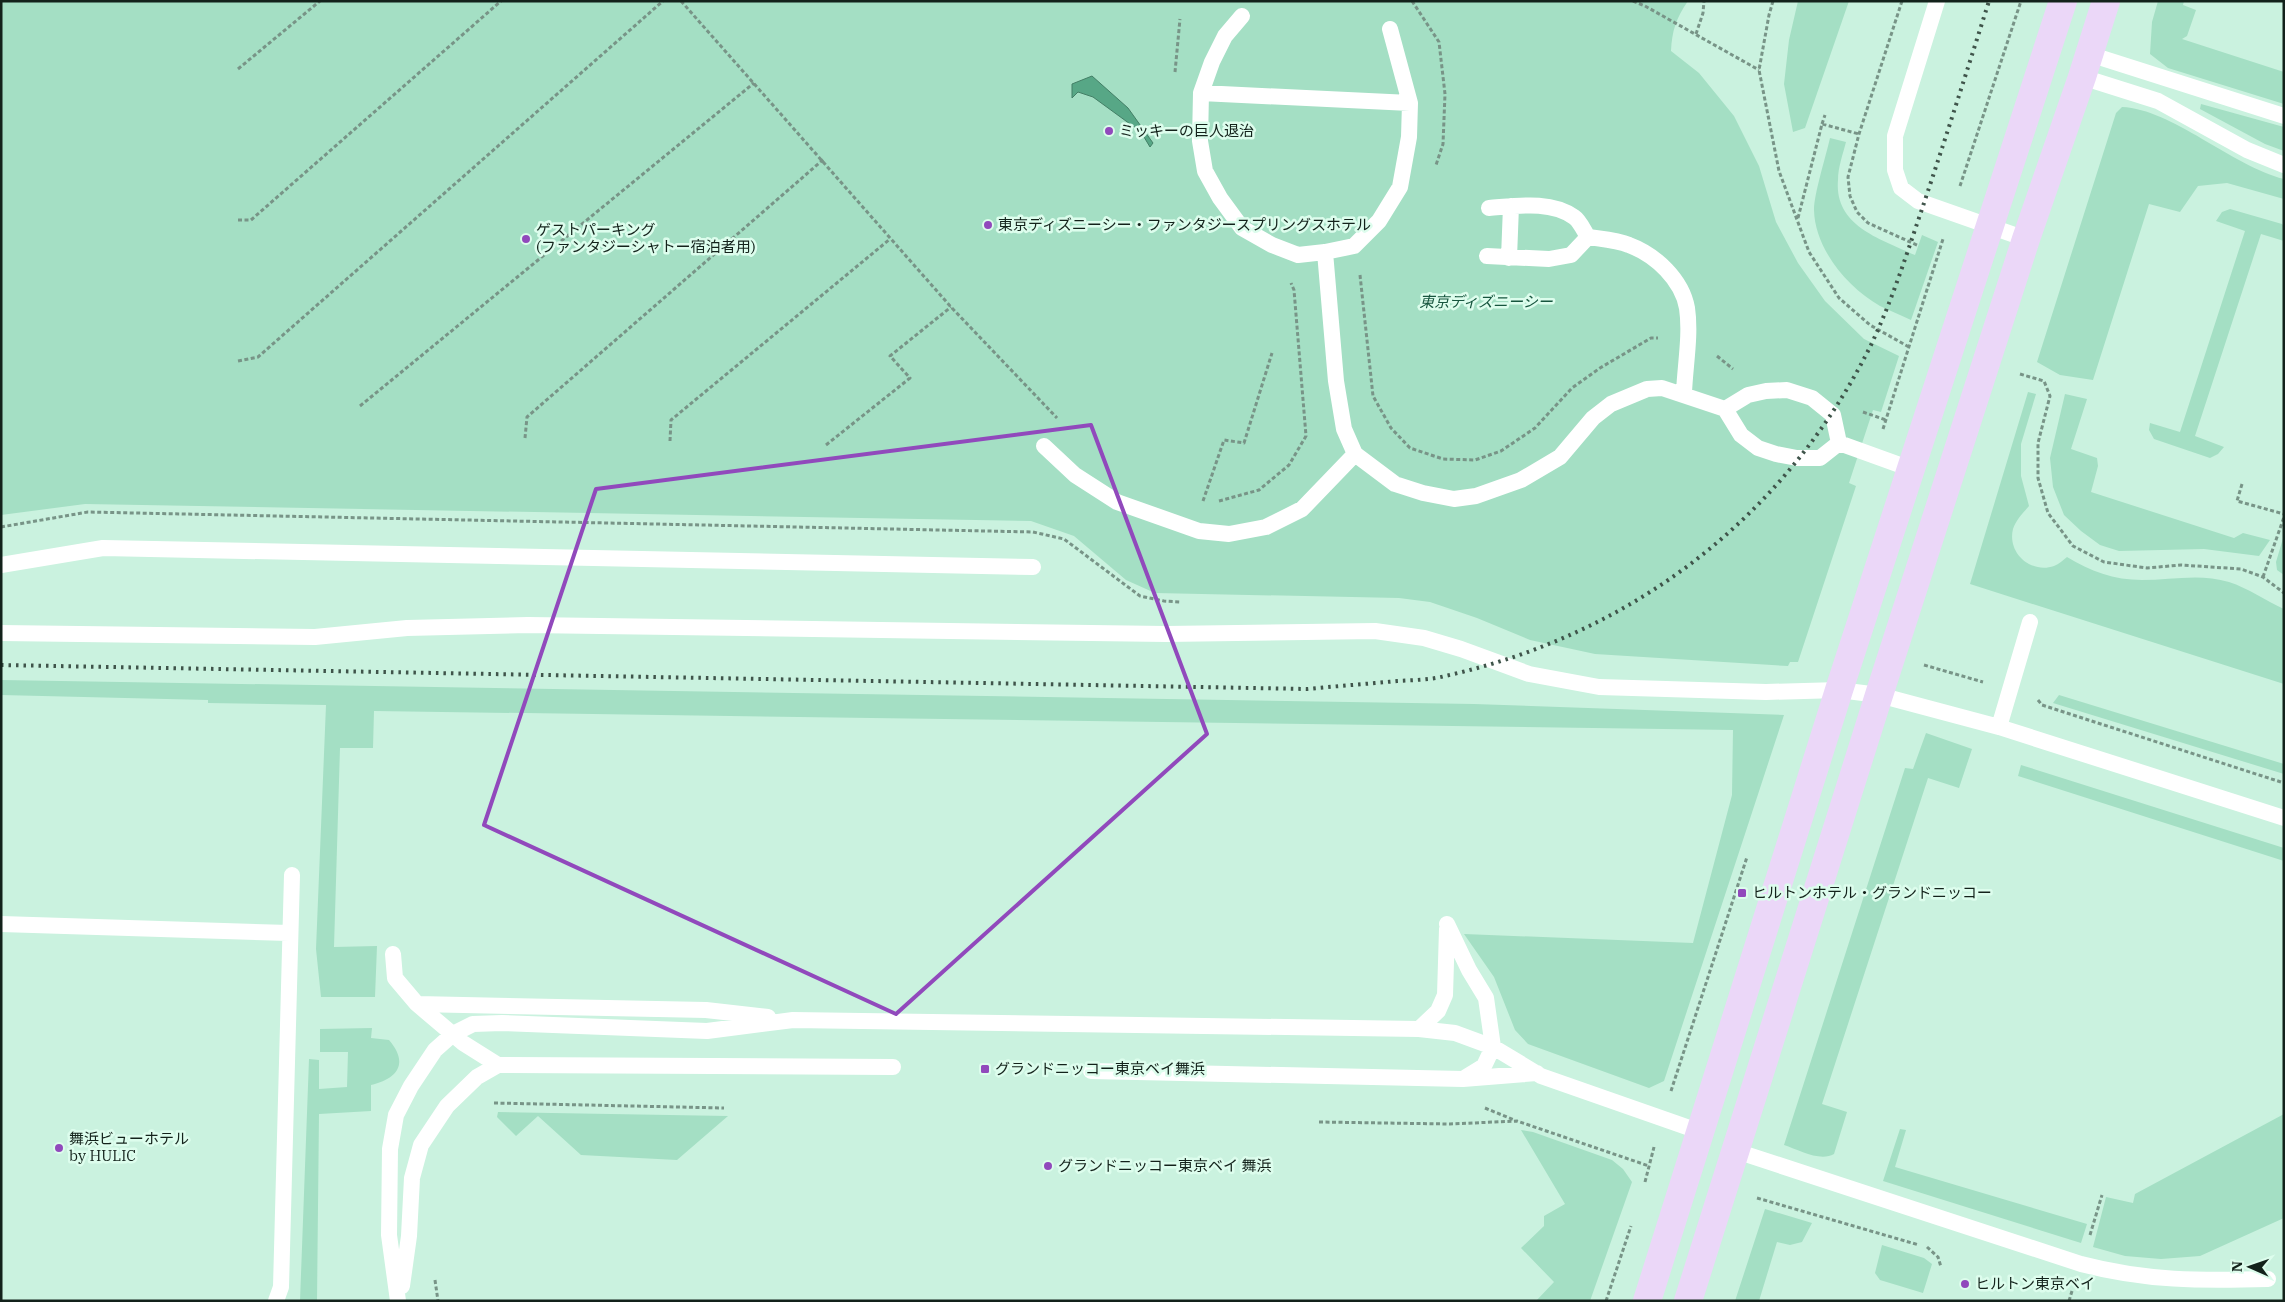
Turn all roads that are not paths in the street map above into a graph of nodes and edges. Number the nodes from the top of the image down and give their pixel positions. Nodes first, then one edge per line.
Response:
1 (1937, 1) edge
2 (2063, 1) edge
3 (2106, 1) edge
4 (1242, 16) dead end
5 (1390, 29) dead end
6 (2086, 66) junction
7 (1201, 93) junction
8 (1410, 103) junction
9 (2284, 116) edge
10 (2284, 165) edge
11 (1511, 206) junction
12 (1489, 208) dead end
13 (1990, 227) junction
14 (1588, 237) junction
15 (2026, 238) junction
16 (1325, 252) junction
17 (1487, 256) dead end
18 (1509, 258) junction
19 (1684, 393) junction
20 (1725, 409) junction
21 (1839, 443) junction
22 (1044, 446) dead end
23 (1356, 454) junction
24 (1911, 469) junction
25 (1, 565) edge
26 (1033, 567) dead end
27 (2030, 622) dead end
28 (1, 633) edge
29 (1838, 690) junction
30 (1879, 695) junction
31 (1999, 727) junction
32 (2284, 818) edge
33 (292, 875) dead end
34 (1, 924) edge
35 (289, 933) junction
36 (393, 954) dead end
37 (417, 1004) junction
38 (793, 1020) junction
39 (1419, 1029) junction
40 (453, 1034) junction
41 (1493, 1047) junction
42 (498, 1065) junction
43 (892, 1067) dead end
44 (1091, 1071) dead end
45 (1537, 1073) junction
46 (1463, 1079) junction
47 (1702, 1132) junction
48 (1736, 1151) junction
49 (2268, 1278) dead end
50 (276, 1301) edge
51 (399, 1301) edge
52 (1647, 1301) edge
53 (1688, 1301) edge

1 - 13 lane
2 - 13 street
3 - 6 street
4 - 7 lane
5 - 8 lane
6 - 9 lane
6 - 10 lane
6 - 15 street
7 - 8 lane
7 - 16 lane
8 - 16 lane
11 - 12 lane
11 - 14 lane
11 - 18 lane
13 - 15 lane
13 - 24 street
14 - 18 lane
14 - 19 lane
15 - 30 street
16 - 23 lane
17 - 18 lane
19 - 20 lane
19 - 23 lane
20 - 21 lane
20 - 21 lane
21 - 24 lane
22 - 23 lane
24 - 29 street
25 - 26 lane
27 - 31 lane
28 - 29 lane
29 - 30 lane
29 - 47 street
30 - 31 lane
30 - 48 street
31 - 32 lane
33 - 35 lane
34 - 35 lane
35 - 50 lane
36 - 37 lane
37 - 38 lane
37 - 40 lane
38 - 39 lane
38 - 40 lane
39 - 41 lane
39 - 41 lane
40 - 42 lane
40 - 51 lane
41 - 45 lane
41 - 46 lane
42 - 43 lane
42 - 51 lane
44 - 46 lane
45 - 46 lane
45 - 47 lane
47 - 52 street
48 - 49 lane
48 - 53 street

